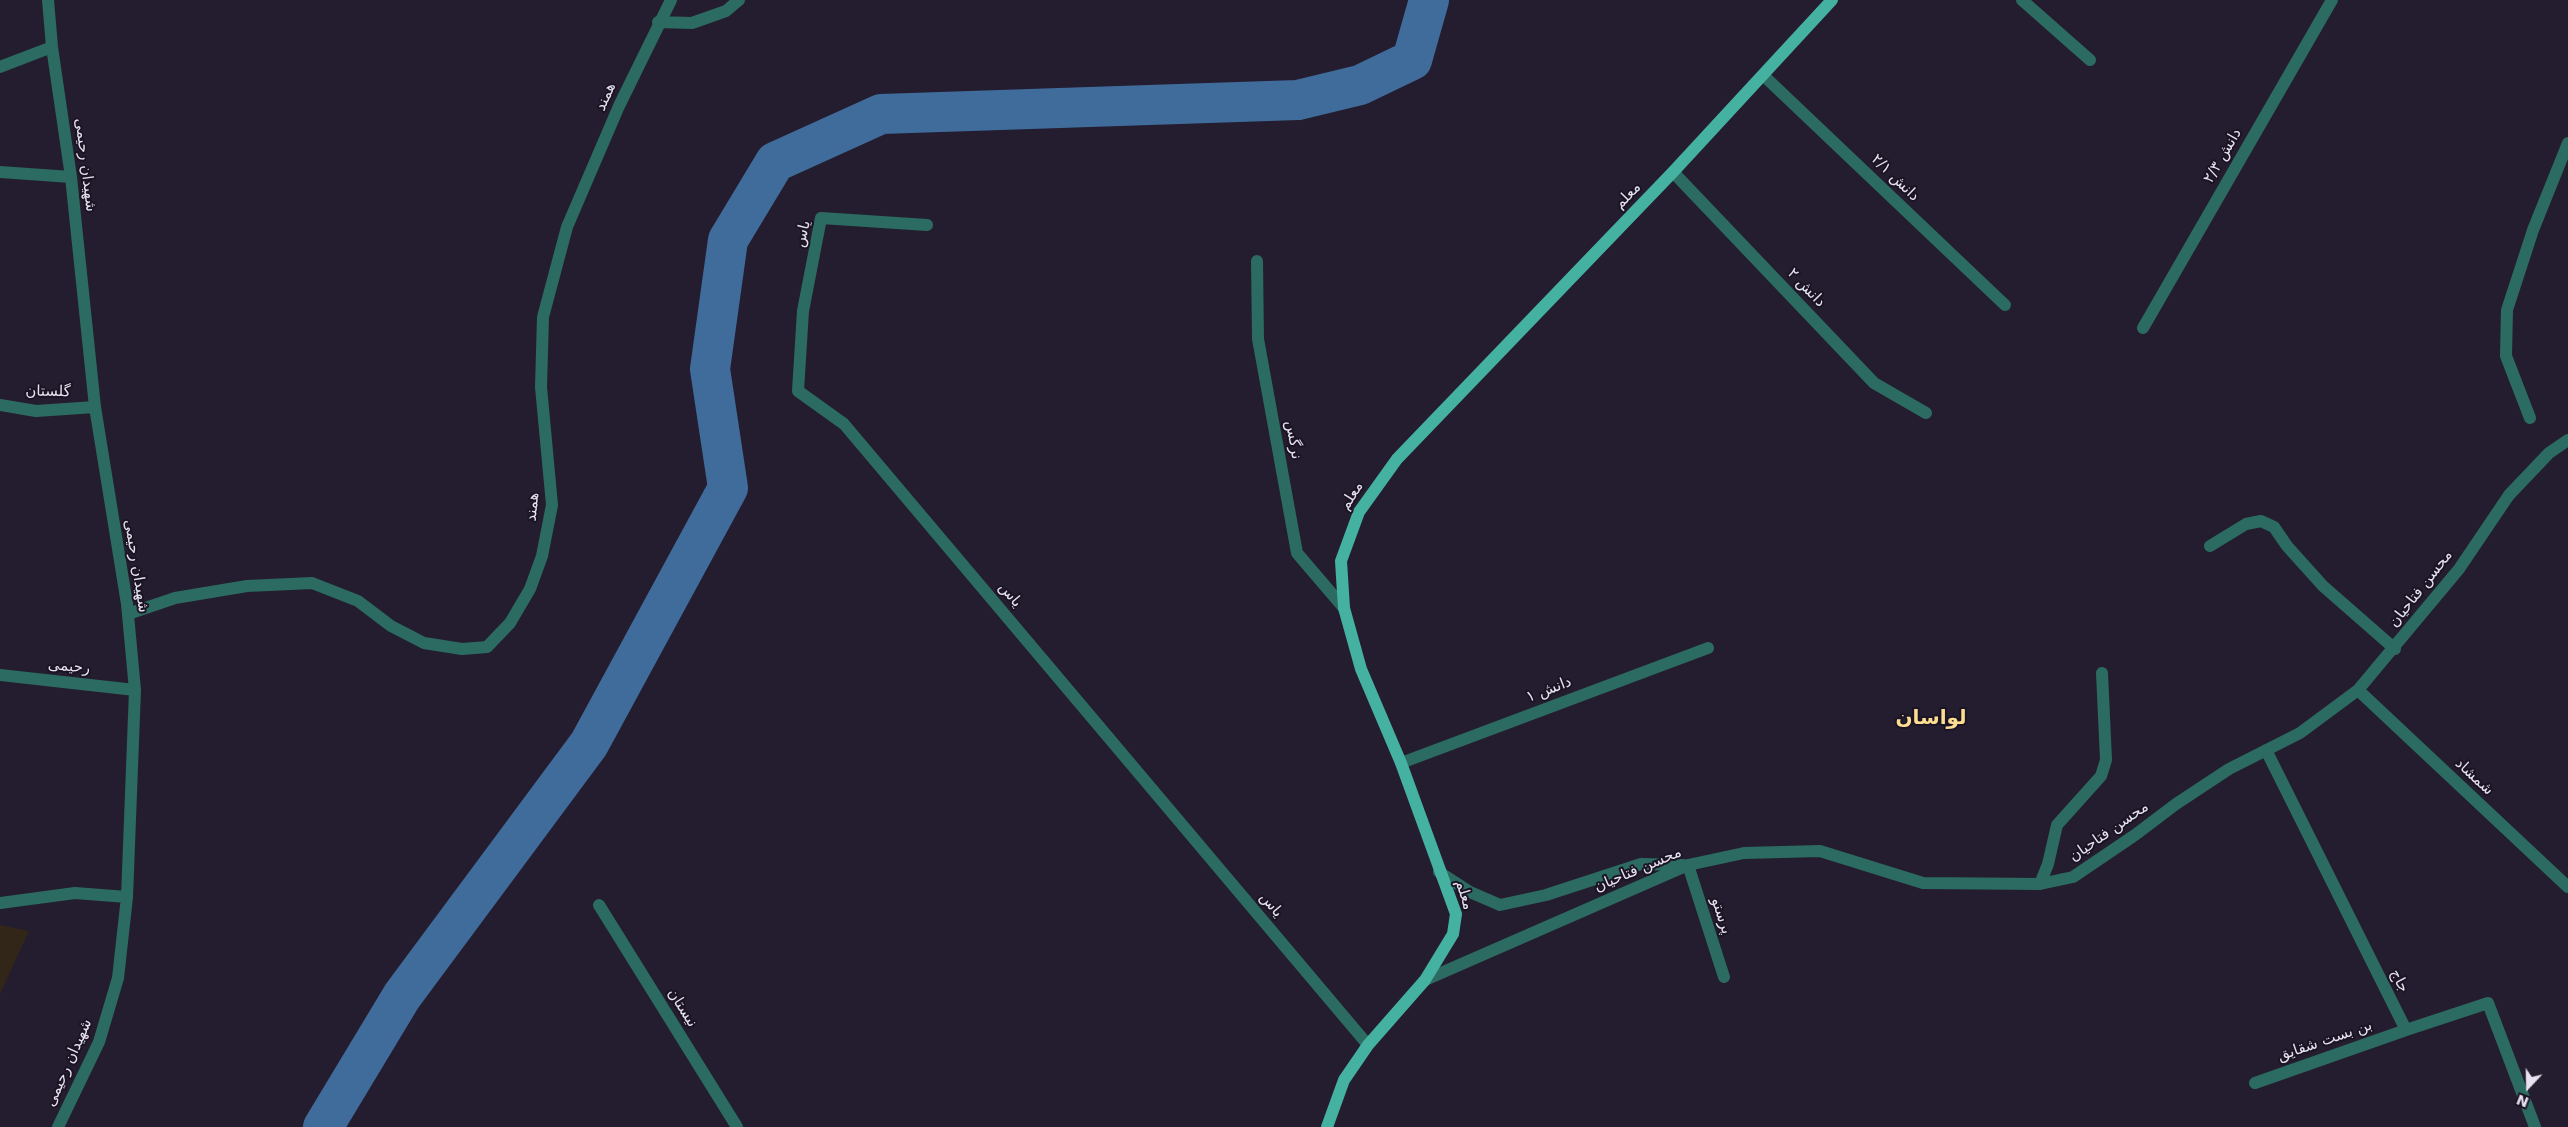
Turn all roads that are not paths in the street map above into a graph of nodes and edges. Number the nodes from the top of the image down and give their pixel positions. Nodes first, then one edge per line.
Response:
1 (48, 0) edge
2 (671, 0) edge
3 (739, 0) edge
4 (1832, 0) edge
5 (2022, 0) edge
6 (2332, 0) edge
7 (658, 22) junction
8 (52, 47) junction
9 (2090, 60) dead end
10 (0, 67) edge
11 (1763, 75) junction
12 (2568, 143) edge
13 (0, 172) edge
14 (1673, 172) junction
15 (71, 177) junction
16 (927, 225) dead end
17 (1257, 261) dead end
18 (2005, 305) dead end
19 (2143, 328) dead end
20 (0, 405) edge
21 (95, 407) junction
22 (1926, 413) dead end
23 (2530, 418) dead end
24 (2568, 440) edge
25 (2210, 546) dead end
26 (1344, 608) junction
27 (128, 614) junction
28 (1708, 648) dead end
29 (2395, 648) junction
30 (2102, 673) dead end
31 (0, 675) edge
32 (135, 690) junction
33 (2358, 690) junction
34 (2266, 750) junction
35 (1401, 763) junction
36 (1688, 865) junction
37 (1439, 872) junction
38 (2040, 884) junction
39 (2568, 888) edge
40 (127, 897) junction
41 (0, 903) edge
42 (599, 906) dead end
43 (1724, 977) dead end
44 (1425, 980) junction
45 (2406, 1030) junction
46 (1368, 1045) junction
47 (2255, 1083) dead end
48 (58, 1127) edge
49 (737, 1127) edge
50 (1327, 1127) edge
51 (2535, 1127) edge

1 - 8 street, شهیدان رحیمی
2 - 7 street, همند
3 - 7 street
4 - 11 main road, معلم
5 - 9 street
6 - 19 street, دانش ۲/۳
7 - 27 street, همند
8 - 10 street
8 - 15 street, شهیدان رحیمی
11 - 14 main road, معلم
11 - 18 street, دانش ۲/۱
12 - 23 street
13 - 15 street
14 - 22 street, دانش ۲
14 - 26 main road, معلم
15 - 21 street, شهیدان رحیمی
16 - 46 street, یاس
17 - 26 street, نرگس
20 - 21 street, گلستان
21 - 27 street, شهیدان رحیمی
24 - 29 street, محسن فتاحیان
25 - 29 street
26 - 35 main road, معلم
27 - 32 street, شهیدان رحیمی
28 - 35 street, دانش ۱
29 - 33 street, محسن فتاحیان
30 - 38 street
31 - 32 street, رحیمی
32 - 40 street, شهیدان رحیمی
33 - 34 street, محسن فتاحیان
33 - 39 street, شمشاد
34 - 38 street, محسن فتاحیان
34 - 45 street, جاج
35 - 37 main road, معلم
36 - 37 street
36 - 38 street, محسن فتاحیان
36 - 43 street, پرستو
36 - 44 street, محسن فتاحیان
37 - 44 main road, معلم
40 - 41 street
40 - 48 street, شهیدان رحیمی
42 - 49 street, نیستان
44 - 46 main road, معلم
45 - 47 street, بن بست شقایق
45 - 51 street
46 - 50 main road, معلم

